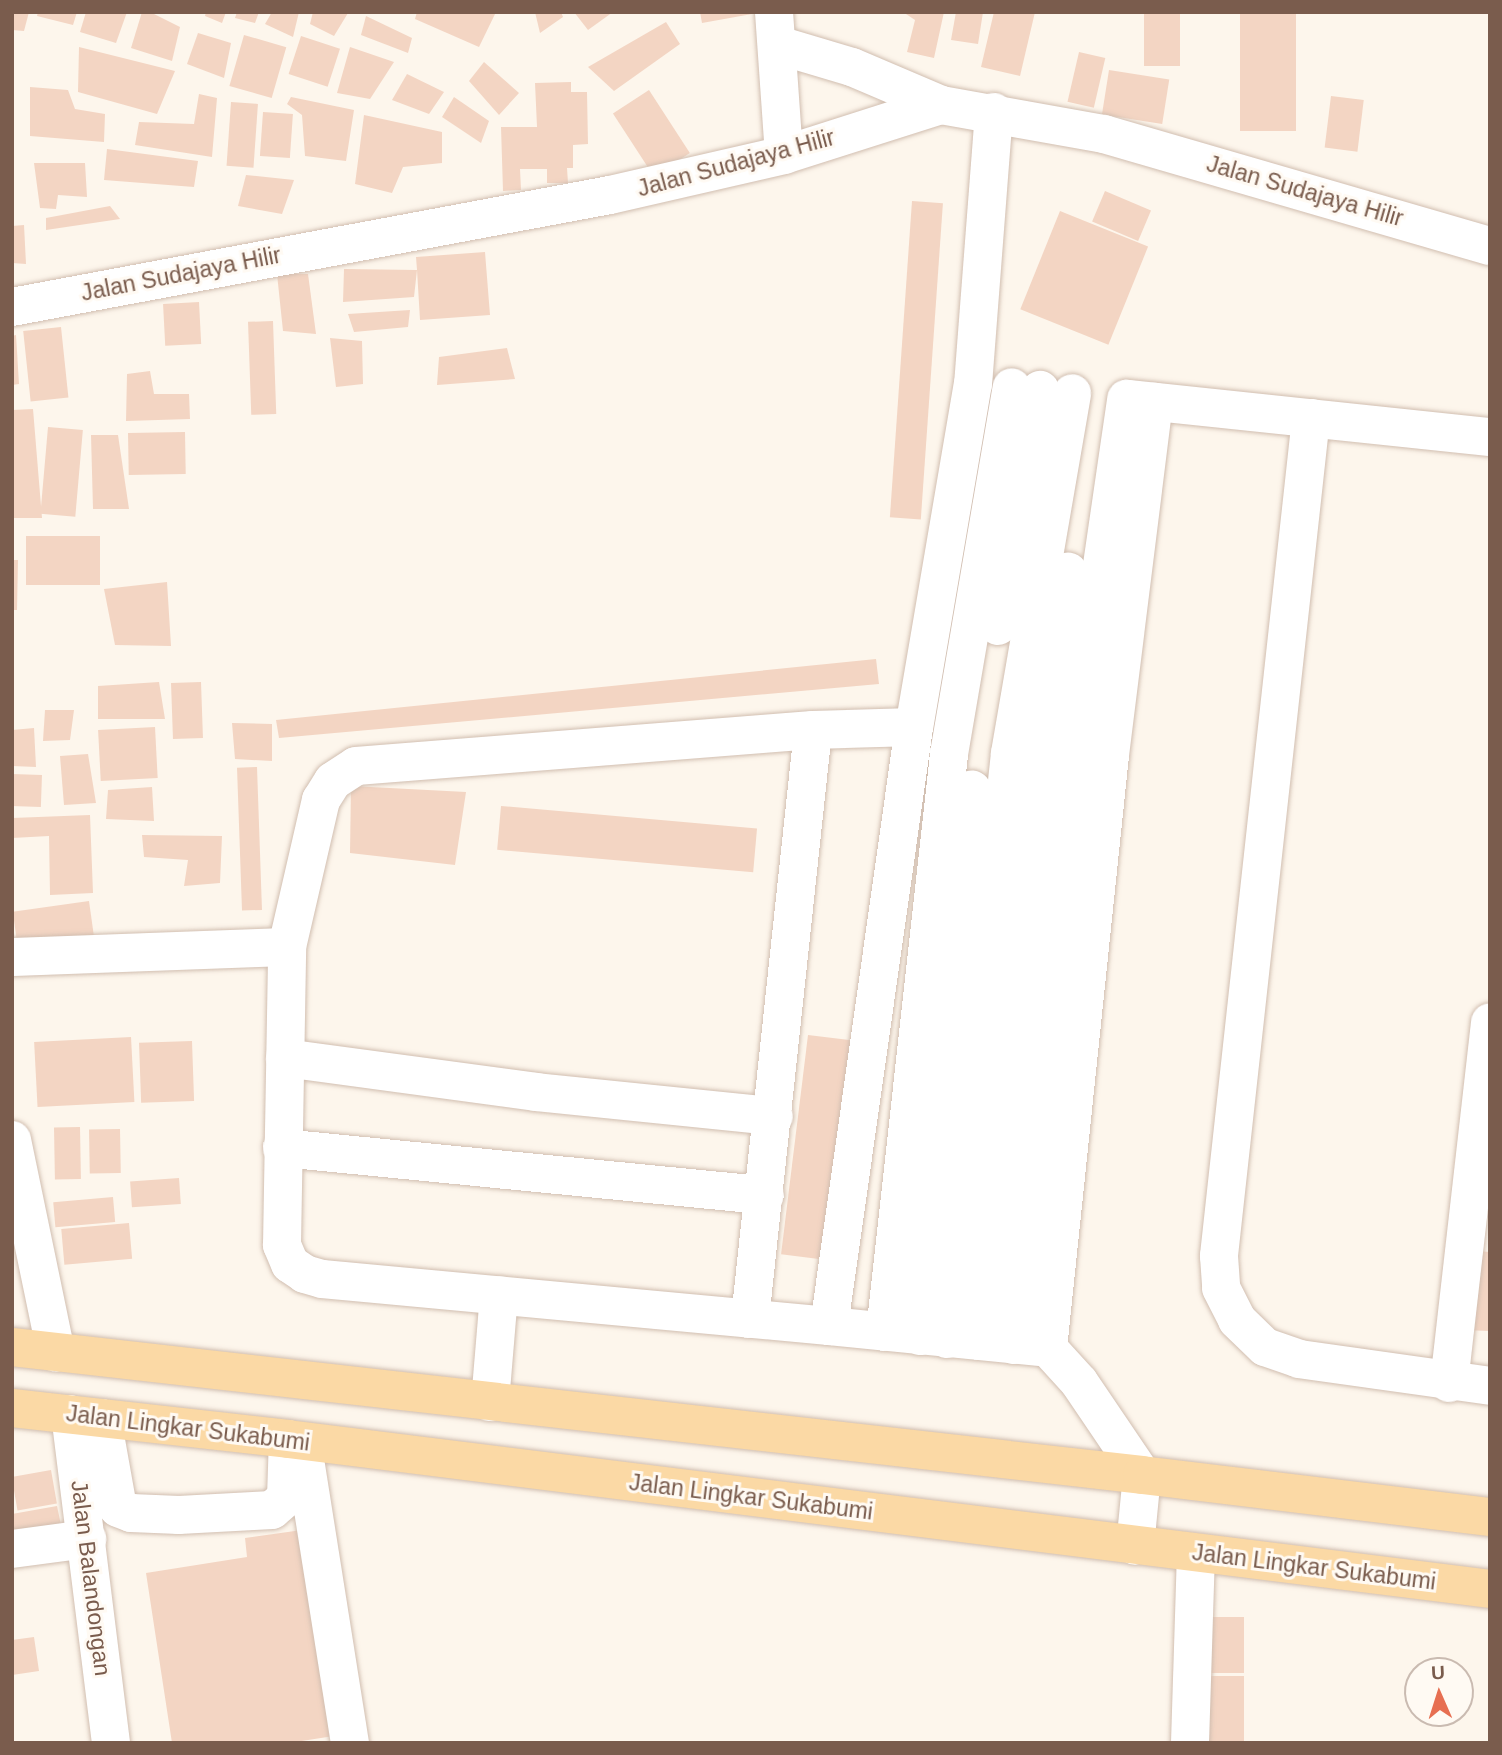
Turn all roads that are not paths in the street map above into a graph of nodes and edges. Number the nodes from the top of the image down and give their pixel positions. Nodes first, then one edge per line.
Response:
1 (776, 29) edge
2 (941, 105) junction
3 (994, 112) junction
4 (784, 155) junction
5 (1490, 246) edge
6 (12, 307) edge
7 (973, 383) junction
8 (1083, 395) junction
9 (1311, 418) junction
10 (1490, 437) edge
11 (914, 727) junction
12 (813, 730) junction
13 (287, 947) junction
14 (12, 957) edge
15 (1490, 1022) edge
16 (285, 1058) junction
17 (1487, 1075) edge
18 (774, 1115) junction
19 (12, 1140) edge
20 (282, 1148) junction
21 (765, 1195) junction
22 (499, 1296) junction
23 (750, 1319) junction
24 (829, 1326) junction
25 (966, 1340) junction
26 (12, 1347) edge
27 (56, 1352) junction
28 (1449, 1383) junction
29 (1490, 1386) edge
30 (490, 1402) junction
31 (12, 1408) edge
32 (86, 1416) junction
33 (295, 1440) junction
34 (1142, 1475) junction
35 (1490, 1517) edge
36 (87, 1539) junction
37 (1135, 1546) junction
38 (12, 1549) edge
39 (1196, 1553) junction
40 (1490, 1589) edge
41 (111, 1743) edge
42 (350, 1743) edge
43 (1190, 1743) edge

1 - 2 street
1 - 4 street
2 - 3 street, Jalan Sudajaya Hilir
2 - 4 street, Jalan Sudajaya Hilir
3 - 5 street, Jalan Sudajaya Hilir
3 - 7 street
4 - 6 street, Jalan Sudajaya Hilir
7 - 8 street
7 - 11 street
8 - 9 street
8 - 25 street
8 - 25 street
8 - 25 street
9 - 10 street
9 - 28 street
11 - 12 street
11 - 24 street
12 - 13 street
12 - 18 street
13 - 14 street
13 - 16 street
15 - 17 street
16 - 18 street
16 - 20 street
17 - 28 street
18 - 21 street
19 - 27 street
20 - 21 street
20 - 22 street
21 - 23 street
22 - 23 street
22 - 30 street
23 - 24 street
24 - 25 street
25 - 34 street
26 - 27 main road
27 - 30 main road
28 - 29 street
30 - 34 main road
31 - 32 main road, Jalan Lingkar Sukabumi
32 - 33 main road, Jalan Lingkar Sukabumi
32 - 33 street
32 - 36 street, Jalan Balandongan
33 - 37 main road, Jalan Lingkar Sukabumi
33 - 42 street
34 - 35 main road
34 - 37 street
36 - 38 street
36 - 41 street, Jalan Balandongan
37 - 39 main road, Jalan Lingkar Sukabumi
39 - 40 main road, Jalan Lingkar Sukabumi
39 - 43 street

